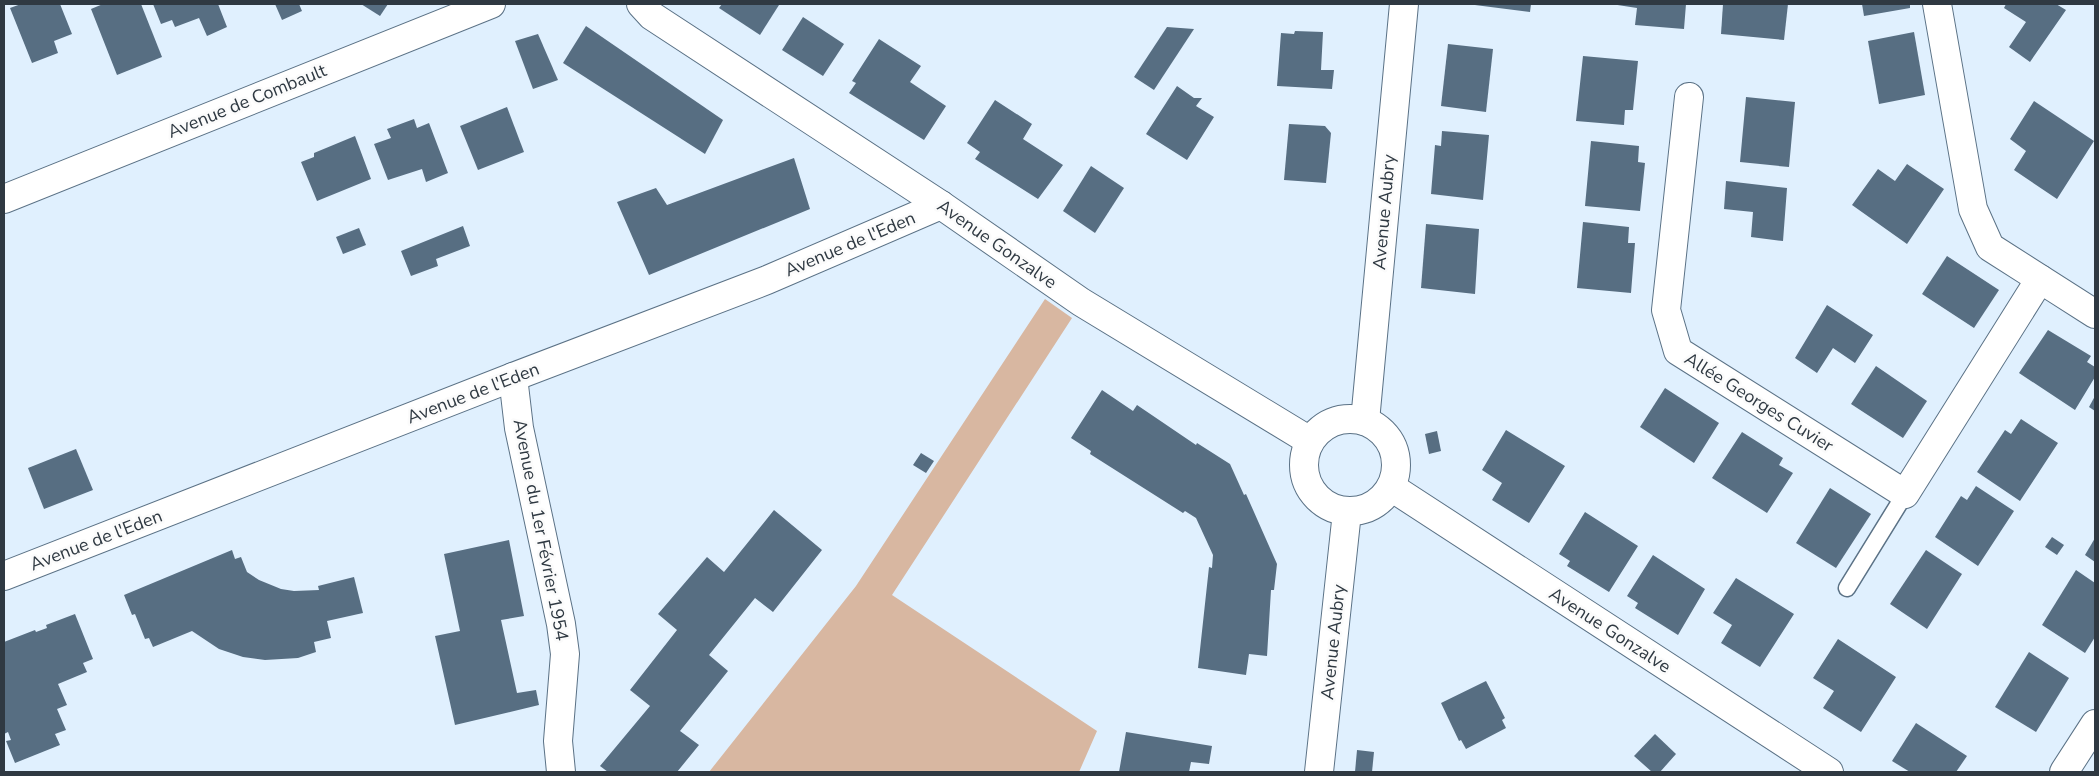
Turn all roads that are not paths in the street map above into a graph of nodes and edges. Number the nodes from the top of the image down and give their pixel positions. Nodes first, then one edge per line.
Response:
1 (491, 4) edge
2 (641, 4) edge
3 (1404, 4) edge
4 (1937, 4) edge
5 (1689, 97) dead end
6 (4, 199) edge
7 (941, 205) junction
8 (2040, 279) junction
9 (2095, 314) edge
10 (513, 377) junction
11 (1365, 421) junction
12 (1310, 441) junction
13 (1391, 487) junction
14 (1905, 494) junction
15 (1347, 512) junction
16 (4, 576) edge
17 (1847, 588) dead end
18 (2095, 724) edge
19 (561, 772) edge
20 (1319, 772) edge
21 (1829, 772) edge
22 (2064, 772) edge

1 - 6 street, Avenue de Combault
2 - 7 street, Avenue Gonzalve
3 - 11 street, Avenue Aubry
4 - 8 street
5 - 14 street, Allée Georges Cuvier
7 - 10 street, Avenue de l'Eden
7 - 12 street, Avenue Gonzalve
8 - 9 street
8 - 14 street
10 - 16 street, Avenue de l'Eden
10 - 19 street, Avenue du 1er Février 1954
11 - 12 street
11 - 13 street
12 - 15 street
13 - 15 street
13 - 21 street, Avenue Gonzalve
14 - 17 lane
15 - 20 street, Avenue Aubry
18 - 22 street

